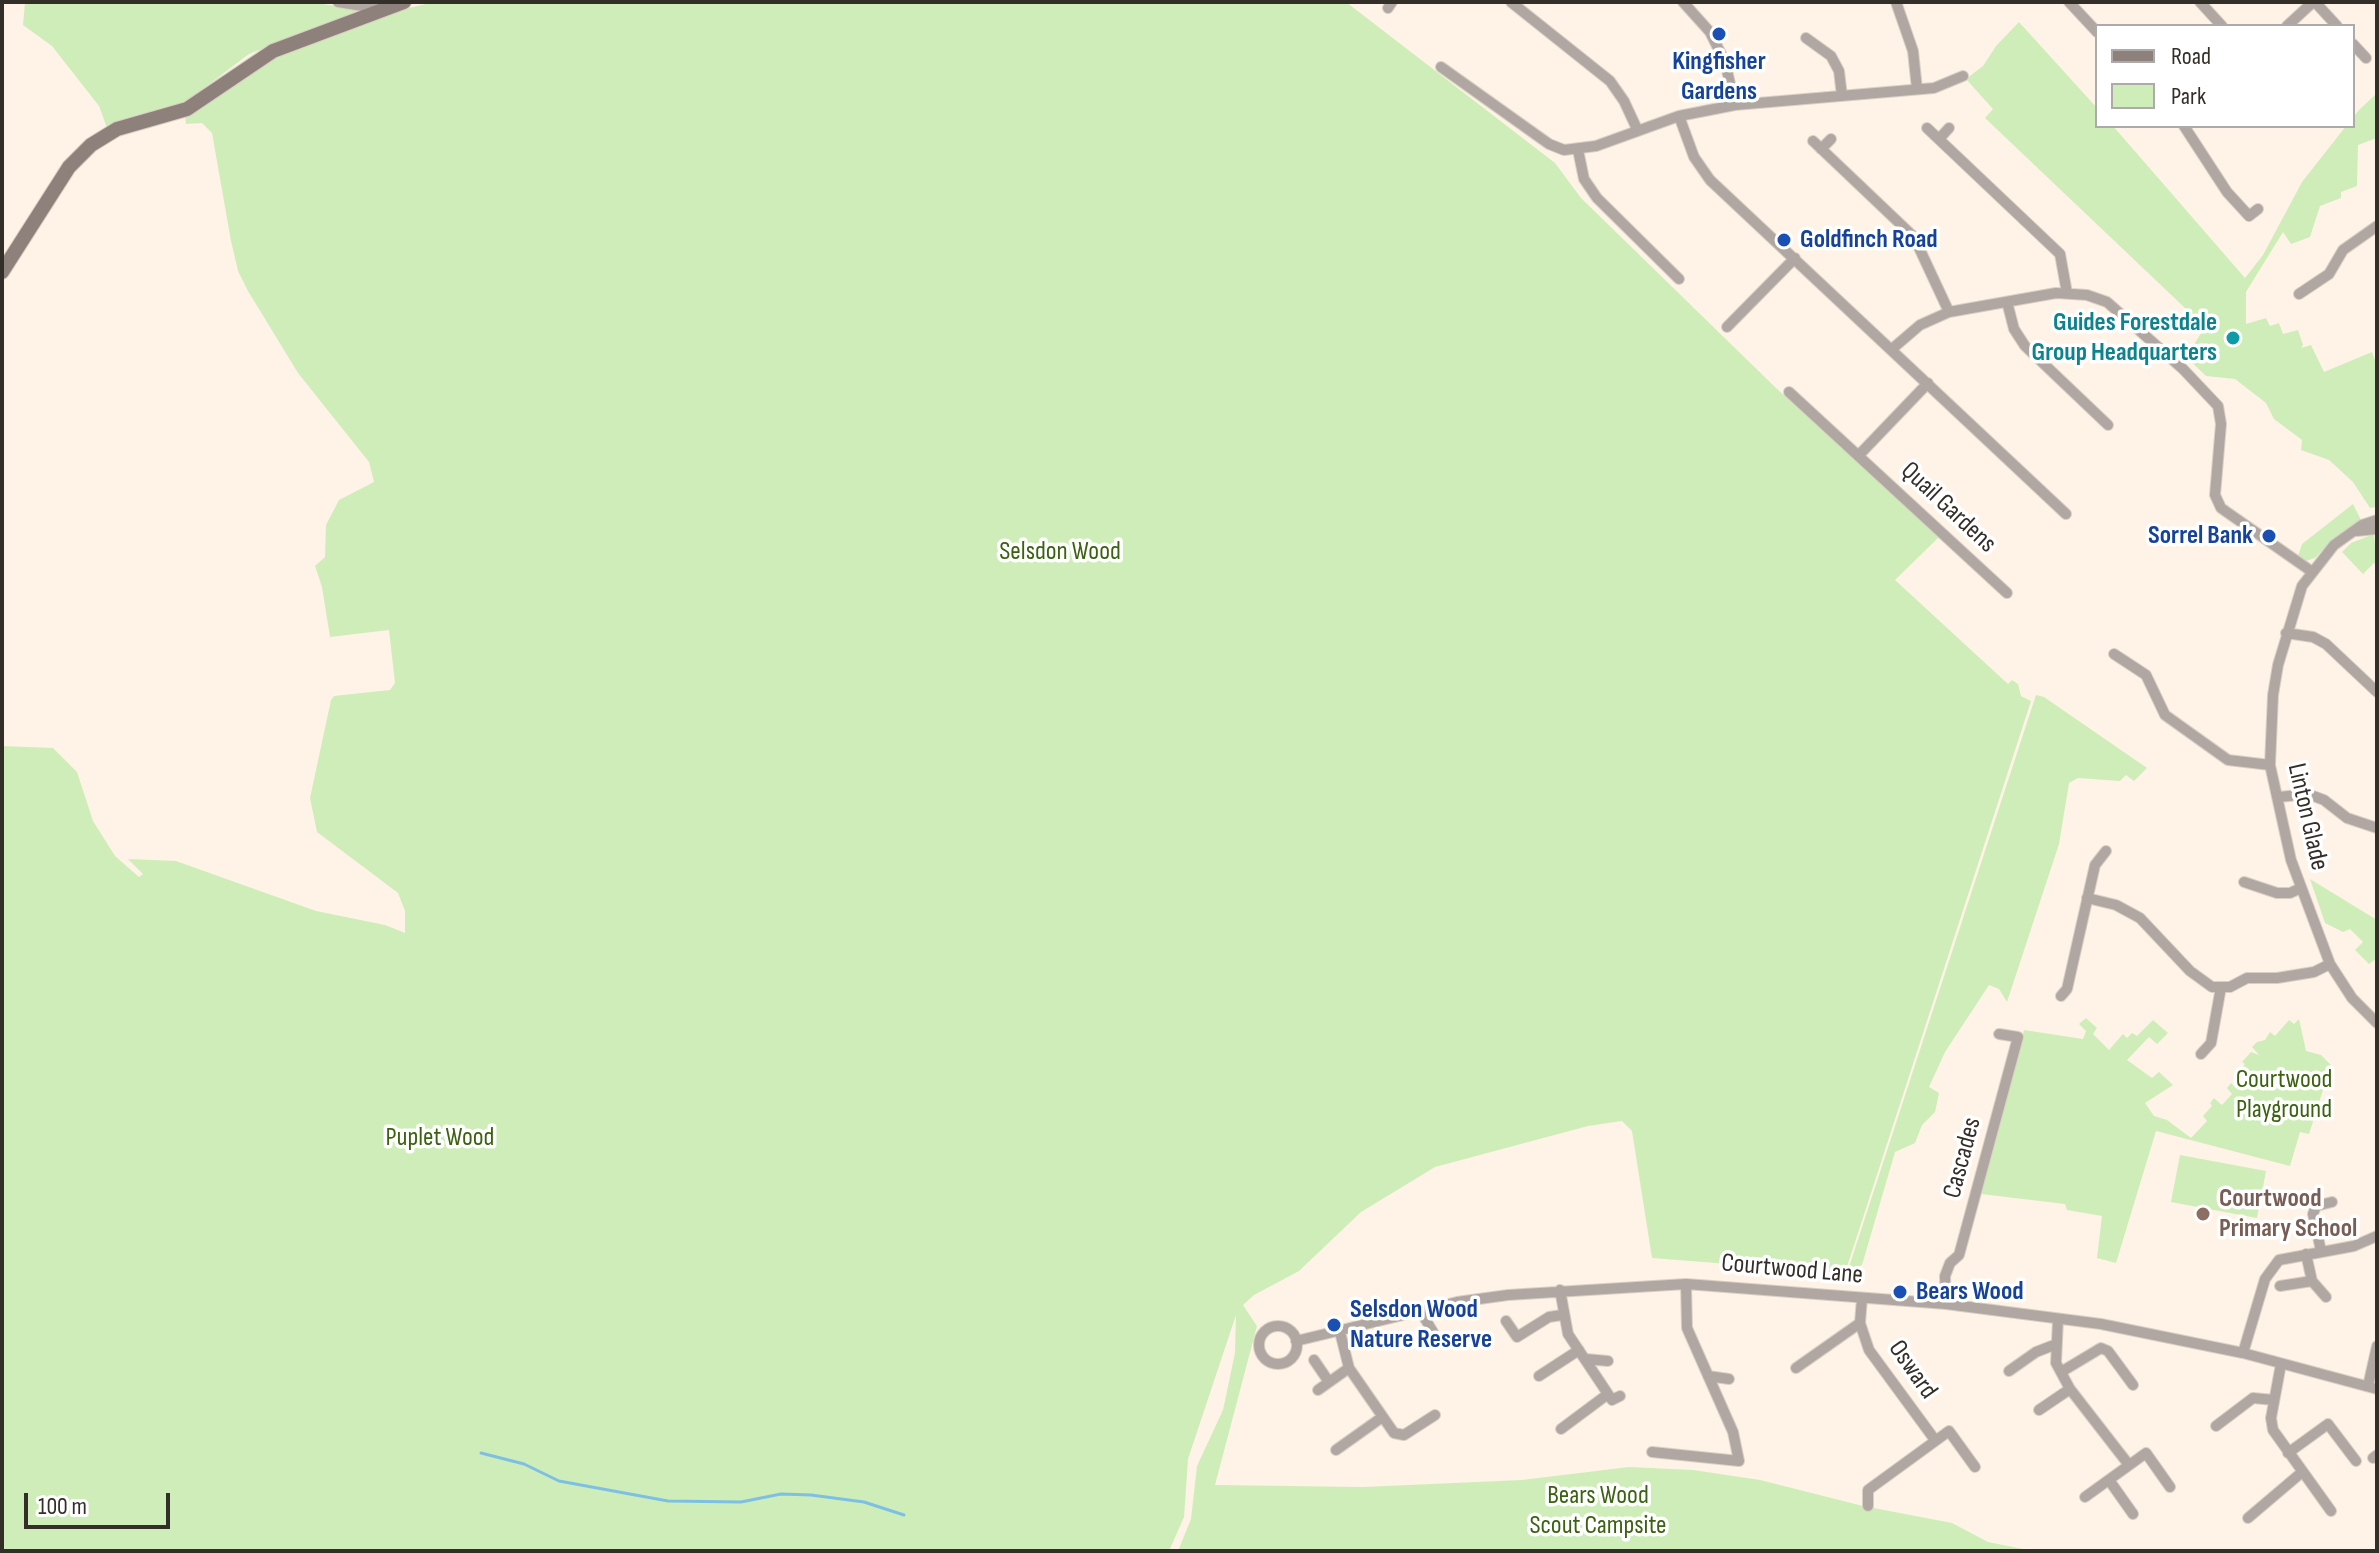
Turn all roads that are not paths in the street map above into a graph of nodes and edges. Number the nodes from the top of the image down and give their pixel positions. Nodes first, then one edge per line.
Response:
1 (338, 2) edge
2 (404, 2) edge
3 (1511, 2) edge
4 (1683, 2) edge
5 (1896, 2) edge
6 (2069, 2) edge
7 (2200, 2) edge
8 (2314, 2) edge
9 (381, 9) junction
10 (2220, 24) edge
11 (2289, 24) edge
12 (2335, 24) edge
13 (2095, 30) edge
14 (1814, 40) dead end
15 (2355, 46) edge
16 (2366, 58) dead end
17 (1441, 67) dead end
18 (1963, 76) dead end
19 (1917, 89) junction
20 (1842, 96) junction
21 (1735, 105) junction
22 (1679, 116) junction
23 (1927, 128) dead end
24 (1949, 128) dead end
25 (2185, 128) edge
26 (1637, 129) junction
27 (1831, 139) dead end
28 (1939, 139) junction
29 (1578, 150) junction
30 (2258, 209) dead end
31 (2377, 226) edge
32 (1795, 258) junction
33 (2, 272) edge
34 (1679, 279) dead end
35 (2067, 293) junction
36 (2299, 294) dead end
37 (2007, 302) junction
38 (1949, 312) junction
39 (1727, 327) dead end
40 (1892, 349) junction
41 (1928, 383) junction
42 (1789, 392) dead end
43 (2108, 425) dead end
44 (1859, 455) junction
45 (2066, 514) dead end
46 (2377, 520) edge
47 (2377, 529) edge
48 (2357, 531) junction
49 (2311, 571) junction
50 (2007, 593) dead end
51 (2286, 633) junction
52 (2114, 654) dead end
53 (2377, 692) edge
54 (2270, 765) junction
55 (2279, 797) junction
56 (2377, 828) edge
57 (2106, 851) dead end
58 (2244, 882) dead end
59 (2301, 888) junction
60 (2087, 898) junction
61 (2330, 964) junction
62 (2221, 987) junction
63 (2061, 996) dead end
64 (2377, 1023) edge
65 (1999, 1034) dead end
66 (2201, 1054) dead end
67 (2332, 1202) dead end
68 (2377, 1236) edge
69 (2321, 1251) junction
70 (2306, 1254) junction
71 (2312, 1281) junction
72 (1686, 1284) junction
73 (2280, 1286) dead end
74 (1560, 1290) junction
75 (2326, 1297) dead end
76 (1862, 1298) junction
77 (1946, 1304) junction
78 (1421, 1312) junction
79 (1562, 1315) junction
80 (2058, 1319) junction
81 (1506, 1321) dead end
82 (1860, 1323) junction
83 (1340, 1332) junction
84 (1296, 1341) dead end
85 (1439, 1342) dead end
86 (2054, 1345) junction
87 (2377, 1346) edge
88 (2243, 1353) junction
89 (1583, 1354) junction
90 (1314, 1360) dead end
91 (1608, 1361) dead end
92 (2281, 1364) junction
93 (1349, 1368) junction
94 (1796, 1368) dead end
95 (2009, 1371) dead end
96 (2061, 1372) junction
97 (1539, 1376) dead end
98 (1708, 1376) junction
99 (1729, 1379) dead end
100 (1329, 1382) junction
101 (2133, 1385) dead end
102 (2372, 1388) edge
103 (2070, 1389) junction
104 (1318, 1390) dead end
105 (1608, 1394) junction
106 (1620, 1396) dead end
107 (2274, 1400) junction
108 (2039, 1410) dead end
109 (1435, 1415) dead end
110 (1381, 1418) junction
111 (2216, 1426) dead end
112 (1561, 1429) dead end
113 (1935, 1440) junction
114 (1336, 1450) dead end
115 (1652, 1452) dead end
116 (2288, 1453) junction
117 (2356, 1461) dead end
118 (2129, 1465) junction
119 (1975, 1467) dead end
120 (2301, 1473) junction
121 (2109, 1480) junction
122 (2170, 1487) dead end
123 (2085, 1497) dead end
124 (1868, 1506) dead end
125 (2331, 1511) dead end
126 (2133, 1514) dead end
127 (2248, 1518) dead end

1 - 9 street
2 - 9 street
3 - 26 street
4 - 21 street
5 - 19 street
6 - 13 street
7 - 10 street
8 - 11 street
8 - 12 street
9 - 33 street
14 - 20 street
15 - 16 street
17 - 29 street
18 - 19 street
19 - 20 street
20 - 21 street
21 - 22 street
22 - 26 street
22 - 32 street
23 - 28 street
24 - 28 street
25 - 30 street
26 - 29 street
27 - 38 street
28 - 35 street
29 - 34 street
31 - 36 street
32 - 39 street
32 - 40 street
35 - 37 street
35 - 49 street
37 - 38 street
37 - 43 street
38 - 40 street
40 - 41 street
41 - 44 street
41 - 45 street
42 - 44 street, Quail Gardens
44 - 50 street, Quail Gardens
46 - 48 street, Linton Glade
47 - 48 street
48 - 49 street, Linton Glade
49 - 51 street, Linton Glade
51 - 53 street
51 - 54 street, Linton Glade
52 - 54 street
54 - 55 street, Linton Glade
55 - 56 street
55 - 59 street, Linton Glade
57 - 60 street
58 - 59 street
59 - 61 street, Linton Glade
60 - 62 street
60 - 63 street
61 - 62 street
61 - 64 street, Linton Glade
62 - 66 street
65 - 77 street, Cascades
67 - 69 street
68 - 69 street
69 - 70 street
70 - 71 street
70 - 88 street
71 - 73 street
71 - 75 street
72 - 74 street, Courtwood Lane
72 - 76 street, Courtwood Lane
72 - 98 street
74 - 78 street, Courtwood Lane
74 - 79 street
76 - 77 street, Courtwood Lane
76 - 82 street, Osward
77 - 80 street, Courtwood Lane
78 - 83 street, Courtwood Lane
78 - 85 street
79 - 81 street
79 - 89 street
80 - 86 street
80 - 88 street, Courtwood Lane
82 - 94 street, Osward
82 - 113 street, Osward
83 - 84 street, Courtwood Lane
83 - 93 street
86 - 95 street
86 - 96 street
87 - 102 street
88 - 92 street, Courtwood Lane
89 - 91 street
89 - 97 street
89 - 105 street
90 - 100 street
92 - 102 street, Courtwood Lane
92 - 107 street
93 - 100 street
93 - 110 street
96 - 101 street
96 - 103 street
98 - 99 street
98 - 115 street
100 - 104 street
103 - 108 street
103 - 118 street
105 - 106 street
105 - 112 street
107 - 111 street
107 - 116 street
109 - 110 street
110 - 114 street
113 - 119 street, Osward
113 - 124 street, Osward
116 - 117 street
116 - 120 street
118 - 121 street
118 - 122 street
120 - 125 street
120 - 127 street
121 - 123 street
121 - 126 street

